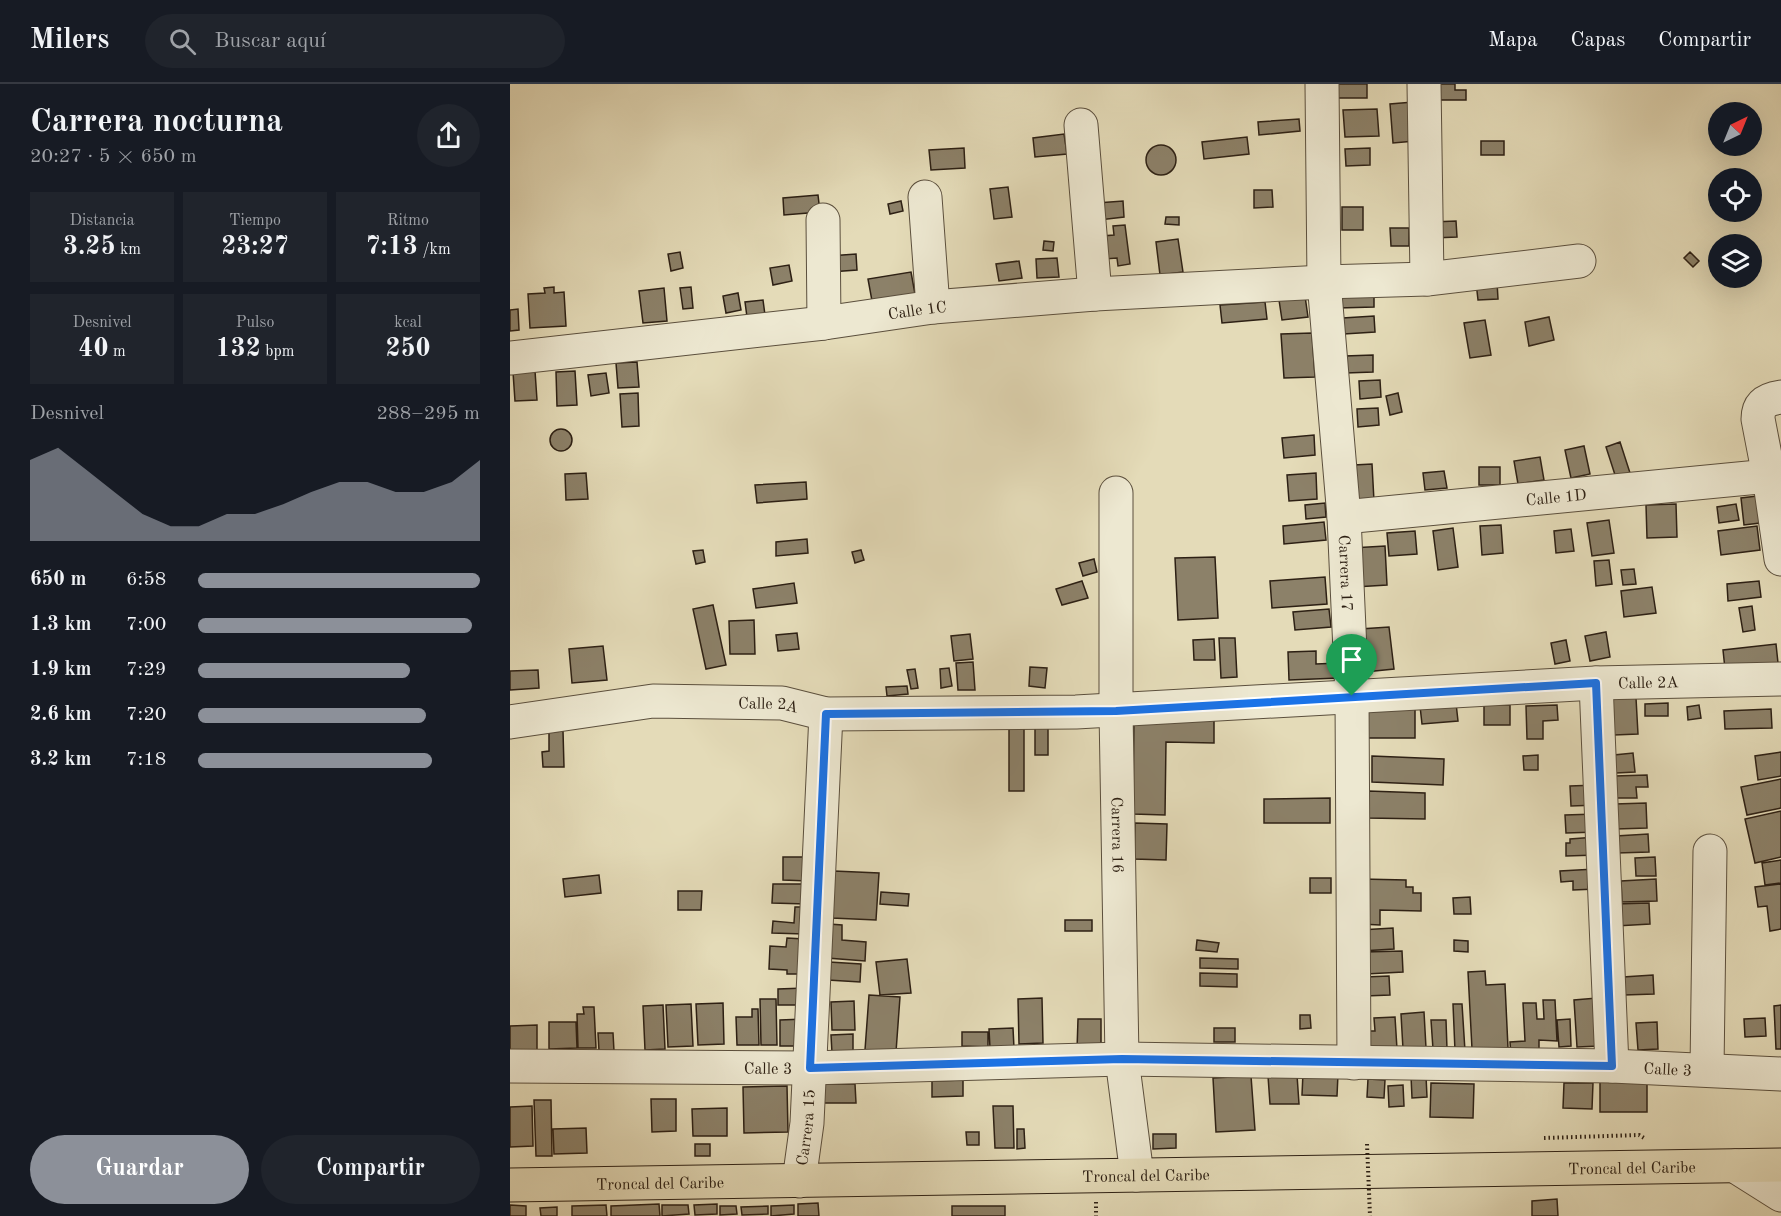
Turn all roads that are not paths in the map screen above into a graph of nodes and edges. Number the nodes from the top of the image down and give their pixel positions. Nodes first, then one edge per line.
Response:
1 (1322, 84) edge
2 (1424, 84) edge
3 (1081, 125) dead end
4 (925, 197) dead end
5 (823, 220) dead end
6 (1579, 261) dead end
7 (1427, 279) junction
8 (1324, 282) junction
9 (1095, 294) junction
10 (933, 307) junction
11 (824, 323) junction
12 (510, 358) edge
13 (1781, 397) edge
14 (1769, 476) junction
15 (1116, 494) dead end
16 (1344, 517) junction
17 (1781, 559) edge
18 (1781, 679) edge
19 (1596, 683) junction
20 (1352, 696) junction
21 (1116, 711) junction
22 (826, 714) junction
23 (510, 722) edge
24 (1710, 851) dead end
25 (1122, 1059) junction
26 (1354, 1063) junction
27 (510, 1066) edge
28 (1612, 1066) junction
29 (810, 1068) junction
30 (1707, 1069) junction
31 (1781, 1074) edge
32 (1735, 1166) junction
33 (1781, 1166) edge
34 (1137, 1175) junction
35 (799, 1181) junction
36 (510, 1185) edge
37 (1781, 1195) edge

1 - 8 street, Carrera 17
2 - 7 street
3 - 9 street
4 - 10 street
5 - 11 street
6 - 7 street, Calle 1C
7 - 8 street, Calle 1C
8 - 9 street, Calle 1C
8 - 16 street, Carrera 17
9 - 10 street, Calle 1C
10 - 11 street, Calle 1C
11 - 12 street, Calle 1C
13 - 14 street
14 - 16 street, Calle 1D
14 - 17 street
15 - 21 street, Carrera 16
16 - 20 street, Carrera 17
18 - 19 street, Calle 2A
19 - 20 street, Calle 2A
19 - 28 street
20 - 21 street, Calle 2A
20 - 26 street, Carrera 17
21 - 22 street, Calle 2A
21 - 25 street, Carrera 16
22 - 23 street, Calle 2A
22 - 29 street, Carrera 15
24 - 30 street
25 - 26 street, Calle 3
25 - 29 street, Calle 3
25 - 34 street, Carrera 16
26 - 28 street, Calle 3
27 - 29 street, Calle 3
28 - 30 street, Calle 3
29 - 35 street, Carrera 15
30 - 31 street, Calle 3
32 - 33 highway, Troncal del Caribe
32 - 34 highway, Troncal del Caribe
32 - 37 street
34 - 35 highway, Troncal del Caribe
35 - 36 highway, Troncal del Caribe

